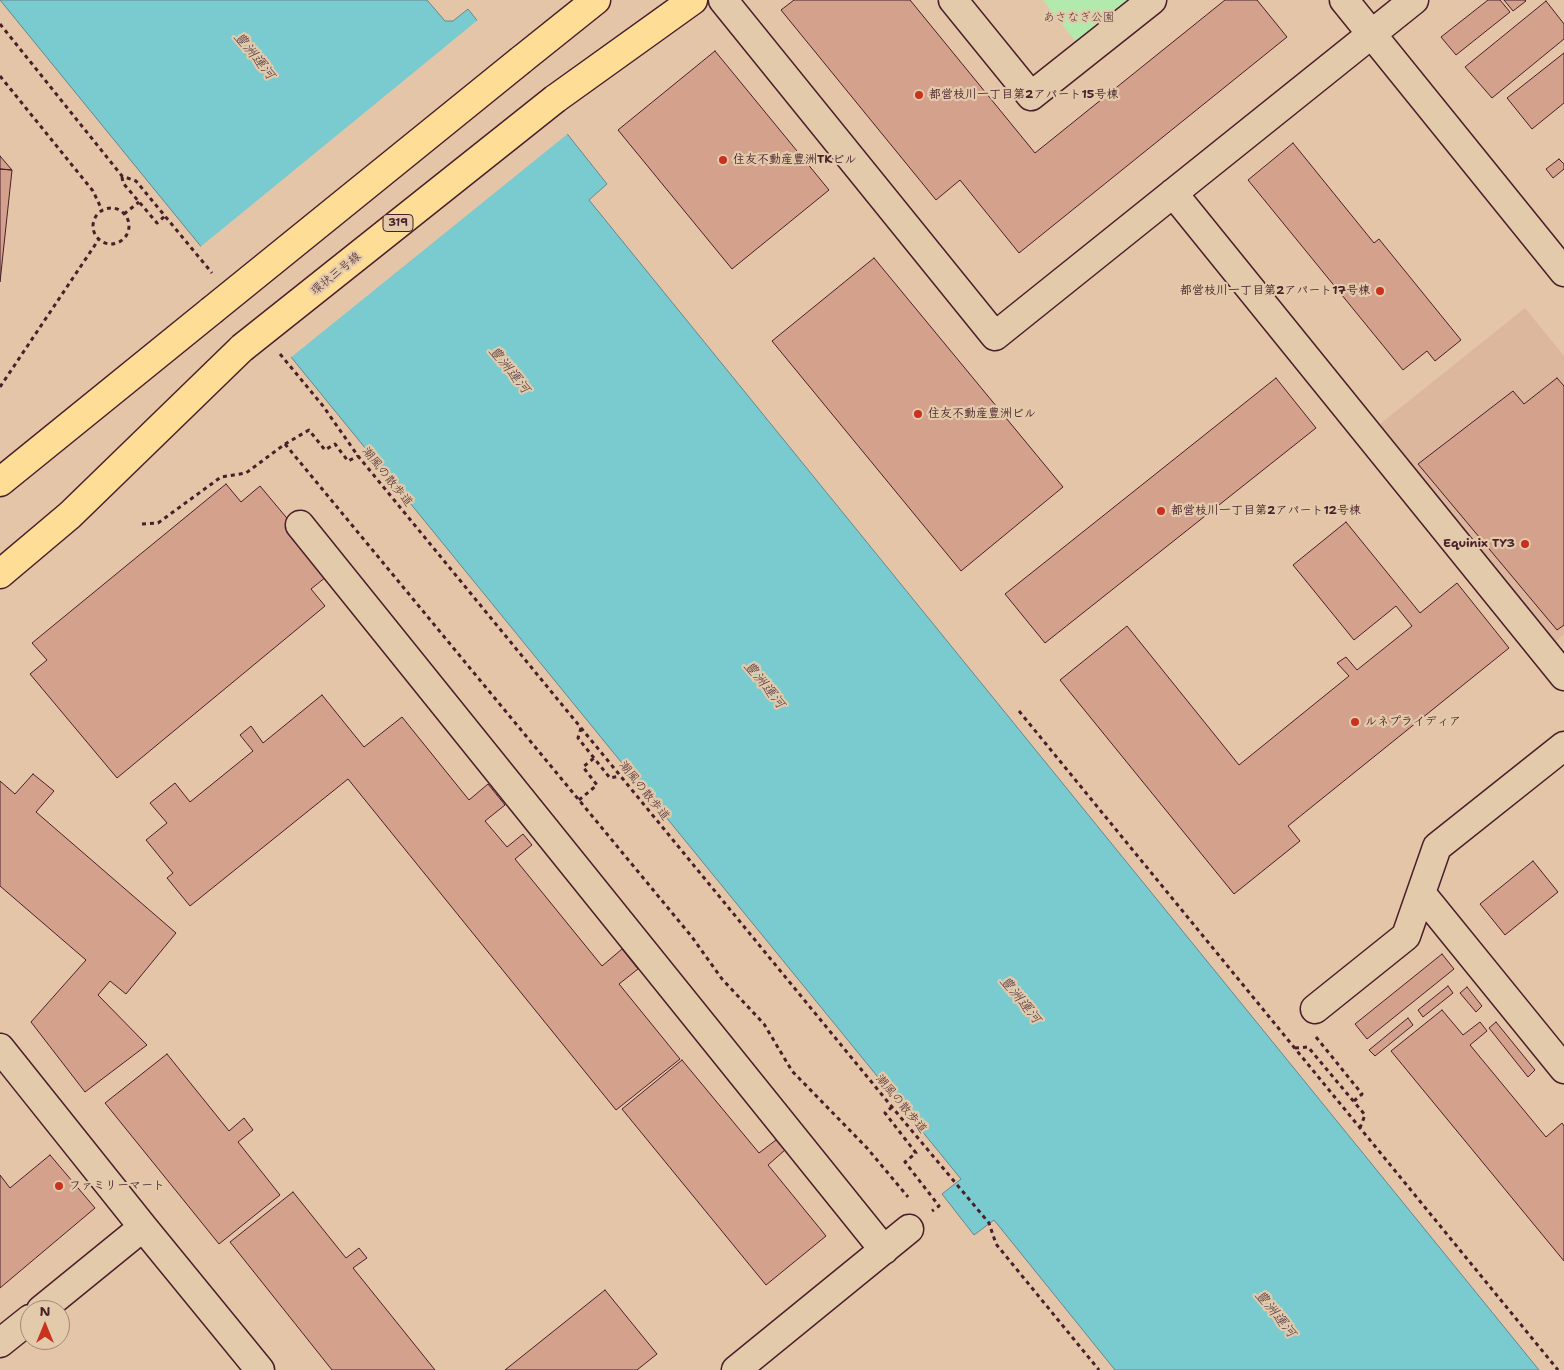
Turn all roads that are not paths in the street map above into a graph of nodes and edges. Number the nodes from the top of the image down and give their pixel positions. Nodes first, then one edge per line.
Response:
1 (596, 0) edge
2 (694, 0) edge
3 (723, 0) edge
4 (954, 0) edge
5 (1152, 0) edge
6 (1344, 0) edge
7 (1414, 0) edge
8 (1372, 34) junction
9 (1173, 193) junction
10 (1564, 272) edge
11 (0, 482) edge
12 (300, 525) dead end
13 (0, 574) edge
14 (1564, 676) edge
15 (1564, 746) edge
16 (1421, 893) junction
17 (1314, 1022) road end
18 (0, 1048) edge
19 (1564, 1069) edge
20 (143, 1227) junction
21 (909, 1229) dead end
22 (884, 1250) junction
23 (53, 1300) edge
24 (20, 1327) edge
25 (0, 1343) edge
26 (260, 1370) edge
27 (736, 1370) edge

1 - 11 main road, bridge
2 - 13 main road, 環状三号線 / 319, bridge
3 - 9 street
4 - 5 street
6 - 8 street
7 - 8 street
8 - 9 street
8 - 10 street
9 - 14 street
12 - 22 street
15 - 16 street
16 - 17 street
16 - 19 street
18 - 20 street
20 - 23 street
20 - 26 street
21 - 22 street
22 - 27 street
24 - 25 street

